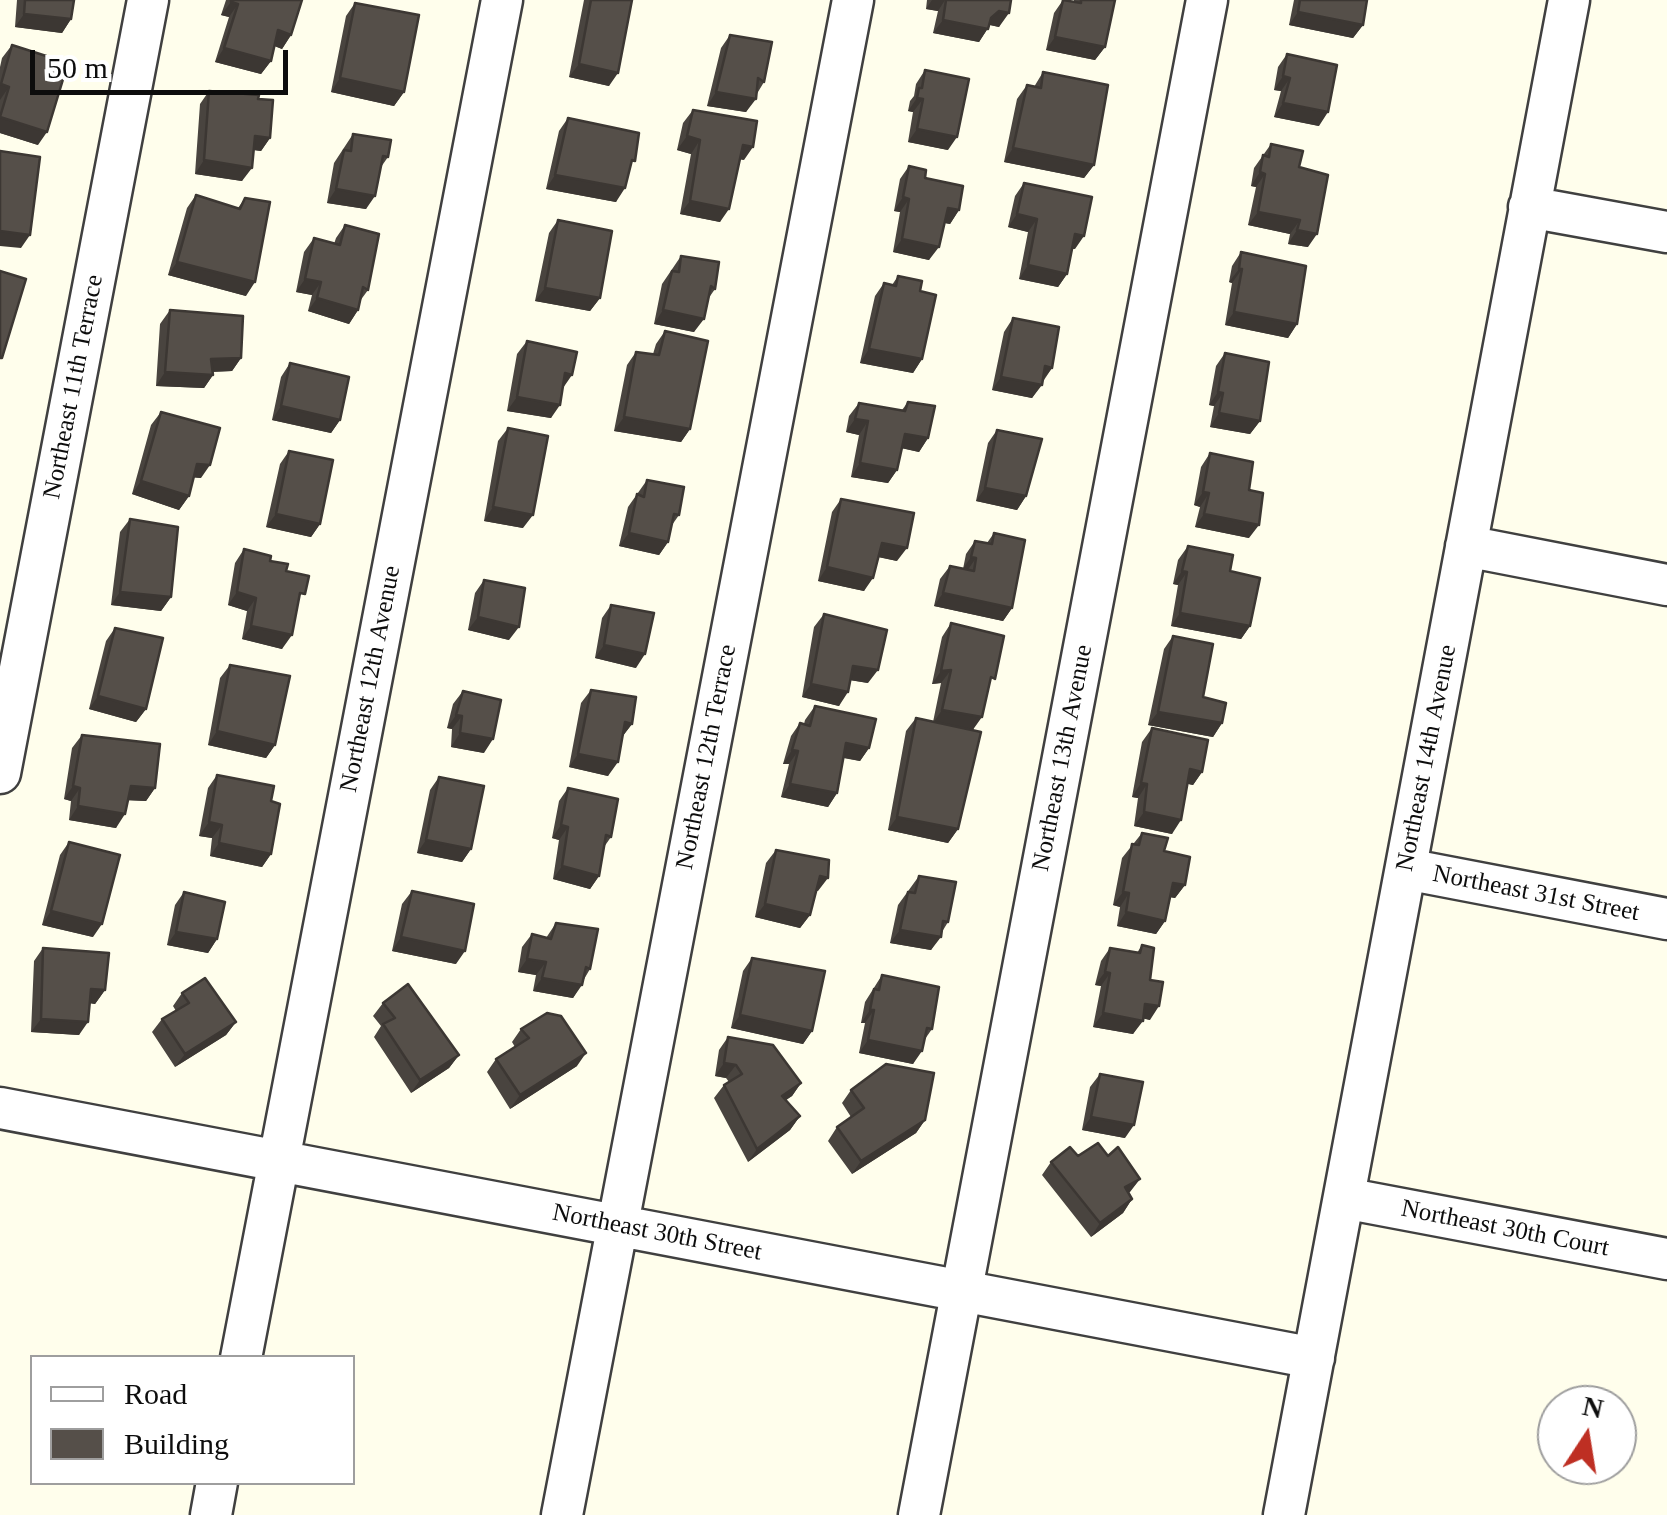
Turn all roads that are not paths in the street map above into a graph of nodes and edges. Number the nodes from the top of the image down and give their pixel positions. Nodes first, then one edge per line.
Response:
1 (148, 0) edge
2 (502, 0) edge
3 (853, 0) edge
4 (1207, 0) edge
5 (1569, 0) edge
6 (1529, 207) junction
7 (1667, 232) edge
8 (1466, 546) junction
9 (1667, 584) edge
10 (0, 773) edge
11 (1406, 869) junction
12 (1667, 919) edge
13 (0, 1108) edge
14 (278, 1162) junction
15 (1344, 1198) junction
16 (617, 1225) junction
17 (1667, 1259) edge
18 (962, 1291) junction
19 (242, 1355) edge
20 (1314, 1358) junction
21 (216, 1485) edge
22 (211, 1515) edge
23 (562, 1515) edge
24 (919, 1515) edge
25 (1284, 1515) edge

1 - 10 street, Northeast 11th Terrace
2 - 14 street, Northeast 12th Avenue
3 - 16 street, Northeast 12th Terrace
4 - 18 street, Northeast 13th Avenue
5 - 6 street, Northeast 14th Avenue
6 - 7 street
6 - 8 street, Northeast 14th Avenue
8 - 9 street
8 - 11 street, Northeast 14th Avenue
11 - 12 street, Northeast 31st Street
11 - 15 street, Northeast 14th Avenue
13 - 14 street, Northeast 30th Street
14 - 16 street, Northeast 30th Street
14 - 19 street, Northeast 12th Avenue
15 - 17 street, Northeast 30th Court
15 - 20 street, Northeast 14th Avenue
16 - 18 street, Northeast 30th Street
16 - 23 street, Northeast 12th Terrace
18 - 20 street, Northeast 30th Street
18 - 24 street, Northeast 13th Avenue
20 - 25 street, Northeast 14th Avenue
21 - 22 street

